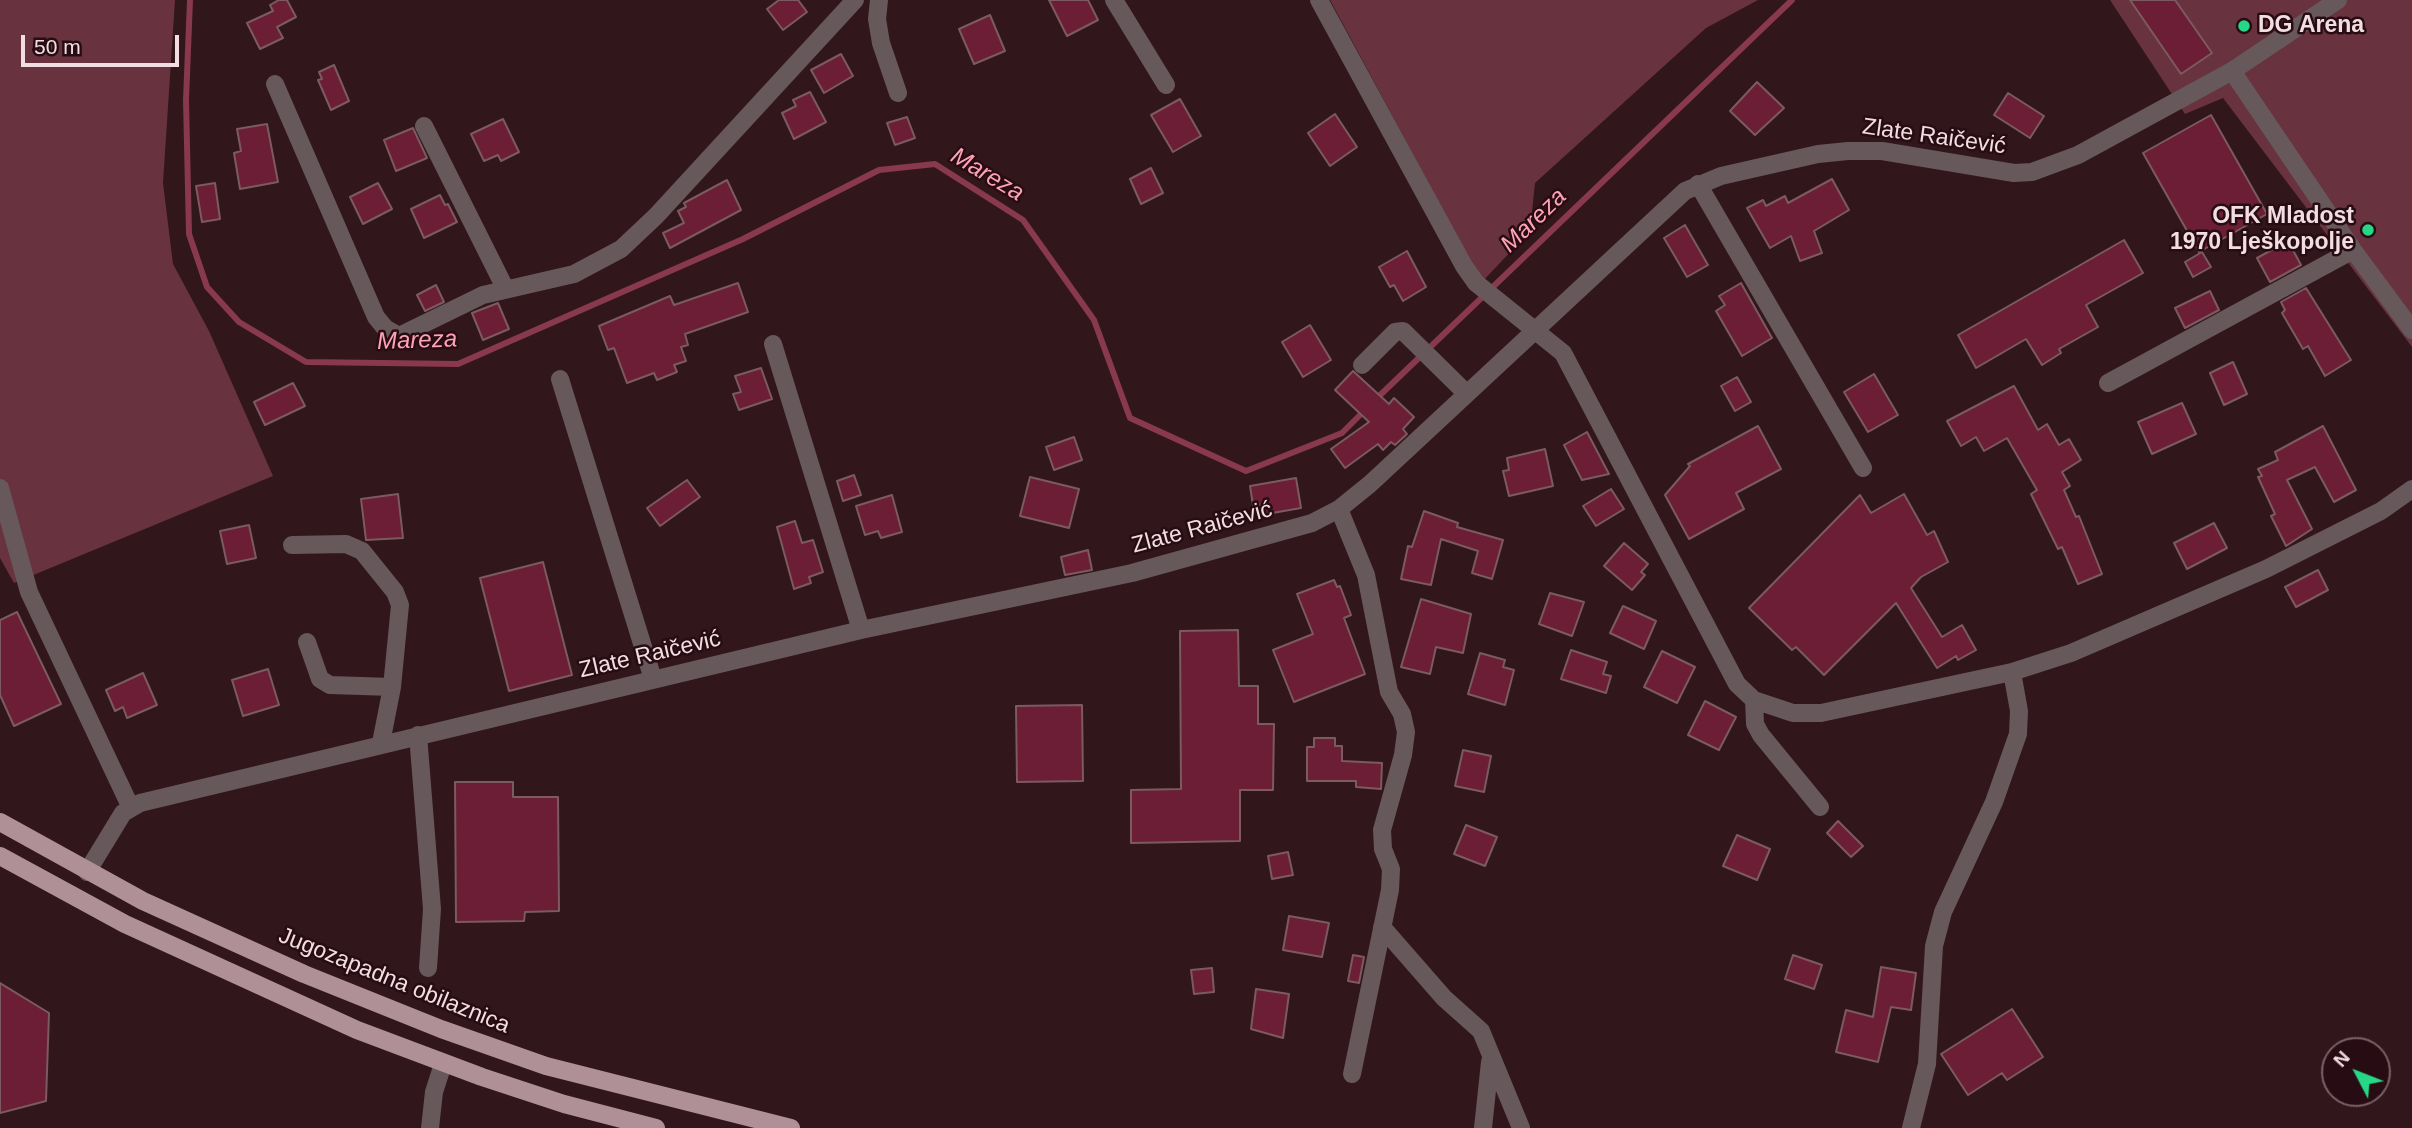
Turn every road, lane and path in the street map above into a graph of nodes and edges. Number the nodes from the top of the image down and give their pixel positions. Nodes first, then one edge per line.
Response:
1 (855, 0) edge
2 (879, 0) edge
3 (1114, 0) edge
4 (1319, 0) edge
5 (2338, 0) edge
6 (2232, 71) junction
7 (275, 84) dead end
8 (1166, 85) dead end
9 (898, 93) dead end
10 (424, 126) dead end
11 (1698, 184) junction
12 (2353, 250) junction
13 (505, 288) junction
14 (1535, 330) junction
15 (2412, 330) edge
16 (773, 344) dead end
17 (1362, 365) dead end
18 (560, 379) dead end
19 (2108, 383) dead end
20 (1466, 393) junction
21 (1863, 468) dead end
22 (0, 488) edge
23 (2412, 489) edge
24 (1339, 509) junction
25 (292, 545) dead end
26 (861, 630) junction
27 (307, 642) dead end
28 (2012, 671) junction
29 (653, 679) junction
30 (392, 687) junction
31 (1754, 700) junction
32 (418, 735) junction
33 (381, 743) junction
34 (1820, 807) dead end
35 (131, 808) junction
36 (0, 822) edge
37 (0, 856) edge
38 (87, 872) junction
39 (1382, 928) junction
40 (428, 968) dead end
41 (1490, 1051) junction
42 (443, 1064) junction
43 (1352, 1074) dead end
44 (430, 1128) edge
45 (656, 1128) edge
46 (791, 1128) edge
47 (1483, 1128) edge
48 (1521, 1128) edge
49 (1911, 1128) edge

1 - 13 street
2 - 9 street
3 - 8 street
4 - 14 street
5 - 6 street, Zlate Raičević
6 - 11 street, Zlate Raičević
6 - 12 street
7 - 13 street
10 - 13 street
11 - 14 street, Zlate Raičević
11 - 21 street
12 - 15 street
12 - 19 street
14 - 20 street, Zlate Raičević
14 - 31 street
16 - 26 street
17 - 20 street
18 - 29 street
20 - 24 street, Zlate Raičević
22 - 35 street
23 - 28 street
24 - 26 street, Zlate Raičević
24 - 39 street
25 - 30 street
26 - 29 street, Zlate Raičević
27 - 30 street
28 - 31 street
28 - 49 street
29 - 32 street, Zlate Raičević
30 - 33 street
31 - 34 street
32 - 33 street, Zlate Raičević
32 - 40 street
33 - 35 street, Zlate Raičević
35 - 38 street
36 - 38 main road, Jugozapadna obilaznica
37 - 42 main road
38 - 46 main road, Jugozapadna obilaznica
39 - 41 street
39 - 43 street
41 - 47 street
41 - 48 street
42 - 44 street
42 - 45 main road

